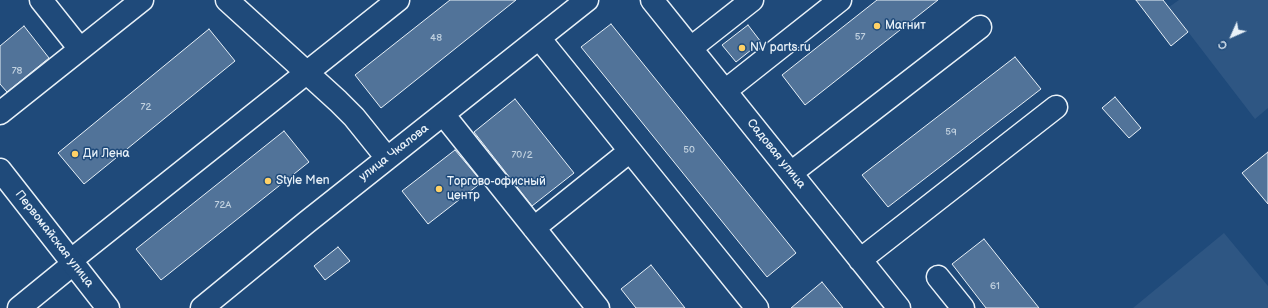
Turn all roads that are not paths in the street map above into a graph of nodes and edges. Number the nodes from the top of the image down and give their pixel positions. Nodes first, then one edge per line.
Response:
1 (41, 0) edge
2 (142, 0) edge
3 (227, 0) edge
4 (398, 0) edge
5 (587, 0) edge
6 (652, 0) edge
7 (752, 0) edge
8 (840, 0) edge
9 (980, 27) dead end
10 (540, 38) junction
11 (691, 48) junction
12 (80, 49) junction
13 (307, 73) junction
14 (726, 91) junction
15 (1056, 107) dead end
16 (0, 113) edge
17 (443, 114) junction
18 (630, 151) junction
19 (387, 158) junction
20 (0, 172) edge
21 (791, 173) junction
22 (534, 228) junction
23 (860, 260) junction
24 (72, 262) junction
25 (938, 277) dead end
26 (19, 308) edge
27 (108, 308) edge
28 (202, 308) edge
29 (598, 308) edge
30 (757, 308) edge
31 (899, 308) edge
32 (962, 308) edge

1 - 12 street
2 - 12 street
3 - 13 street
4 - 13 street
5 - 10 street, улица Чкалова
6 - 11 street, Садовая улица
7 - 11 street
8 - 14 street
9 - 21 street
10 - 17 street, улица Чкалова
10 - 18 street
11 - 14 street, Садовая улица
12 - 16 street
13 - 19 street
13 - 24 street
14 - 21 street, Садовая улица
15 - 23 street
17 - 19 street, улица Чкалова
17 - 22 street
18 - 22 street
18 - 30 street
19 - 28 street, улица Чкалова
20 - 24 street, Первомайская улица
21 - 23 street, Садовая улица
22 - 29 street
23 - 31 street, Садовая улица
24 - 26 street
24 - 27 street, Первомайская улица
25 - 32 street

